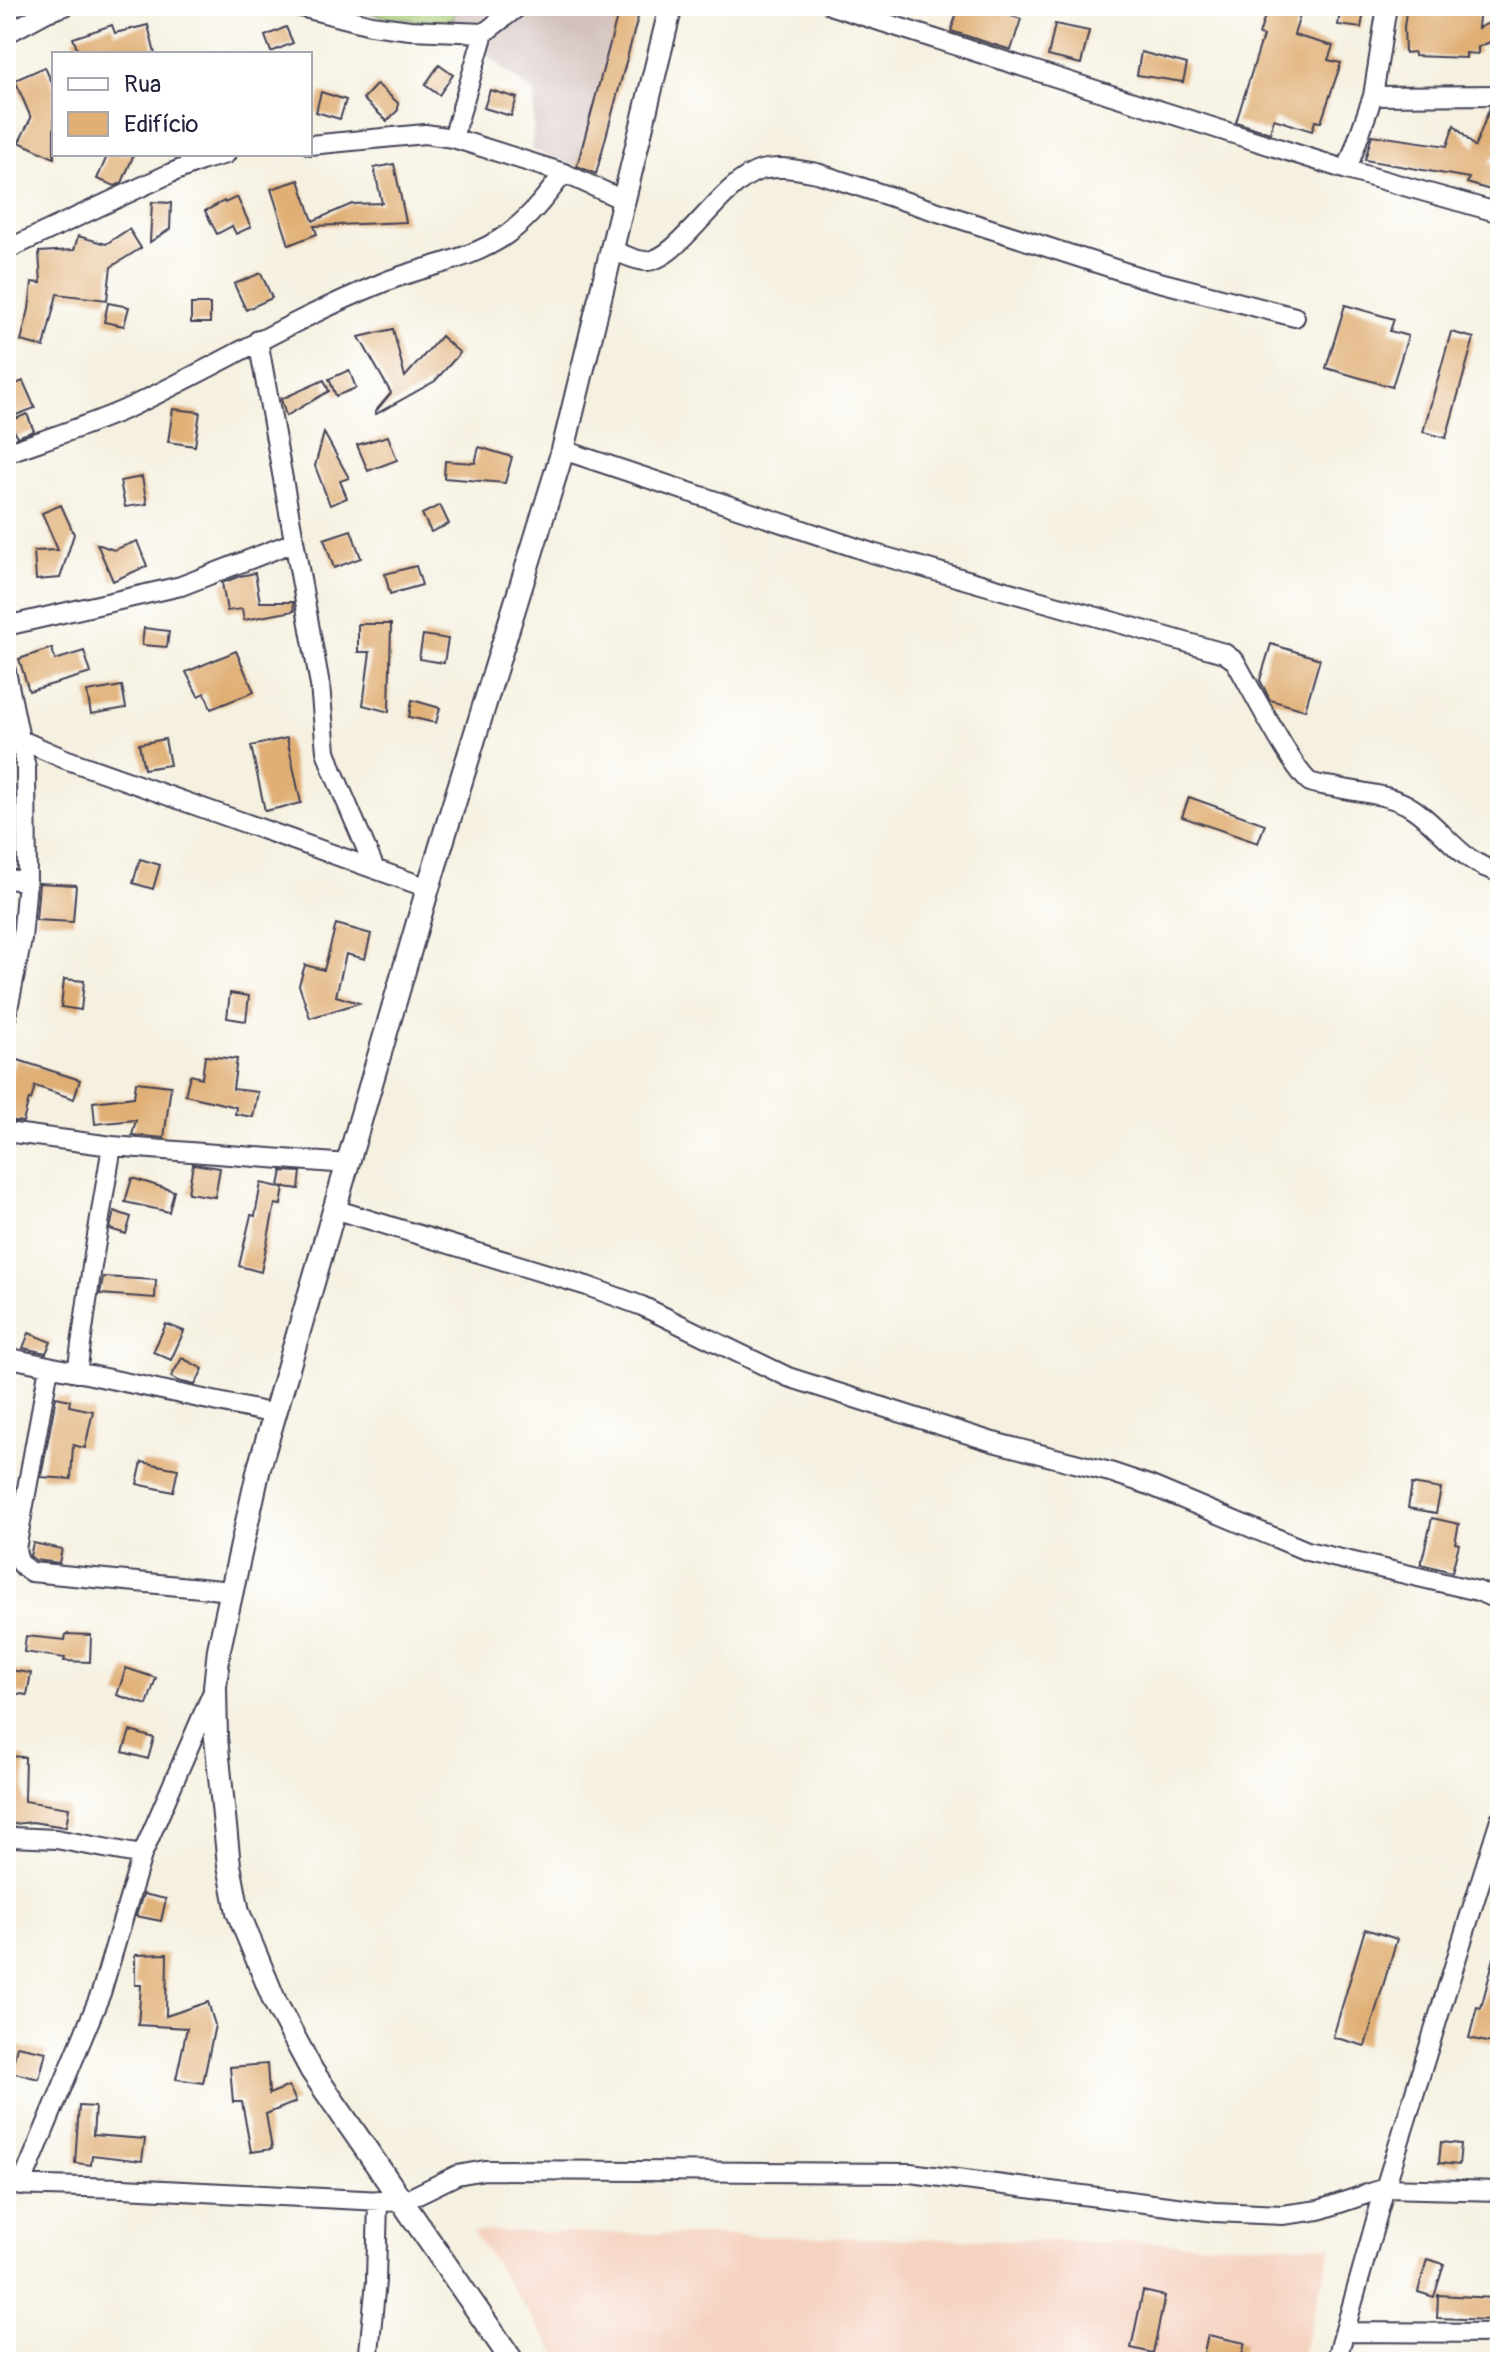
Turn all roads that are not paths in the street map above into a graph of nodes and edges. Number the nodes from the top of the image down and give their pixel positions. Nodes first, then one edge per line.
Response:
1 (65, 6) edge
2 (297, 6) edge
3 (519, 6) edge
4 (671, 6) edge
5 (832, 6) edge
6 (1387, 6) edge
7 (484, 33) junction
8 (6, 34) edge
9 (1500, 95) edge
10 (1373, 96) junction
11 (453, 138) junction
12 (312, 145) edge
13 (219, 156) edge
14 (1347, 170) junction
15 (564, 173) junction
16 (623, 200) junction
17 (1500, 213) edge
18 (6, 250) edge
19 (611, 250) junction
20 (1295, 317) dead end
21 (258, 340) junction
22 (563, 450) junction
23 (6, 453) edge
24 (294, 542) junction
25 (6, 626) edge
26 (6, 671) edge
27 (12, 735) edge
28 (375, 869) junction
29 (1500, 872) edge
30 (6, 879) edge
31 (27, 881) junction
32 (428, 888) junction
33 (6, 1019) edge
34 (6, 1132) edge
35 (112, 1146) junction
36 (348, 1164) junction
37 (334, 1209) junction
38 (6, 1357) edge
39 (49, 1367) junction
40 (77, 1373) junction
41 (275, 1414) junction
42 (232, 1591) junction
43 (1500, 1601) edge
44 (215, 1687) junction
45 (1500, 1819) edge
46 (6, 1839) edge
47 (142, 1855) junction
48 (13, 2186) edge
49 (1385, 2188) junction
50 (1500, 2191) edge
51 (378, 2200) junction
52 (402, 2202) junction
53 (1345, 2332) junction
54 (1500, 2333) edge
55 (368, 2362) edge
56 (513, 2362) edge
57 (1336, 2362) edge

1 - 8 street
2 - 7 street
3 - 7 street
4 - 16 street
5 - 14 street
6 - 10 street
7 - 11 street
9 - 10 street
10 - 14 street
11 - 12 street
11 - 15 street
13 - 18 street
14 - 17 street
15 - 16 street
15 - 21 street
16 - 19 street
19 - 20 street
19 - 22 street
21 - 23 street
21 - 24 street
22 - 29 street
22 - 32 street
24 - 25 street
24 - 28 street
26 - 27 street
27 - 28 street
27 - 31 street
28 - 32 street
30 - 31 street
31 - 33 street
32 - 36 street
34 - 35 street
35 - 36 street
35 - 40 street
36 - 37 street
37 - 41 street
37 - 43 street
38 - 39 street
39 - 40 street
39 - 42 street
40 - 41 street
41 - 42 street
42 - 44 street
44 - 47 street
44 - 52 street
45 - 49 street
46 - 47 street
47 - 48 street
48 - 51 street
49 - 50 street
49 - 52 street
49 - 53 street
51 - 52 street
51 - 55 street
52 - 56 street
53 - 54 street
53 - 57 street

